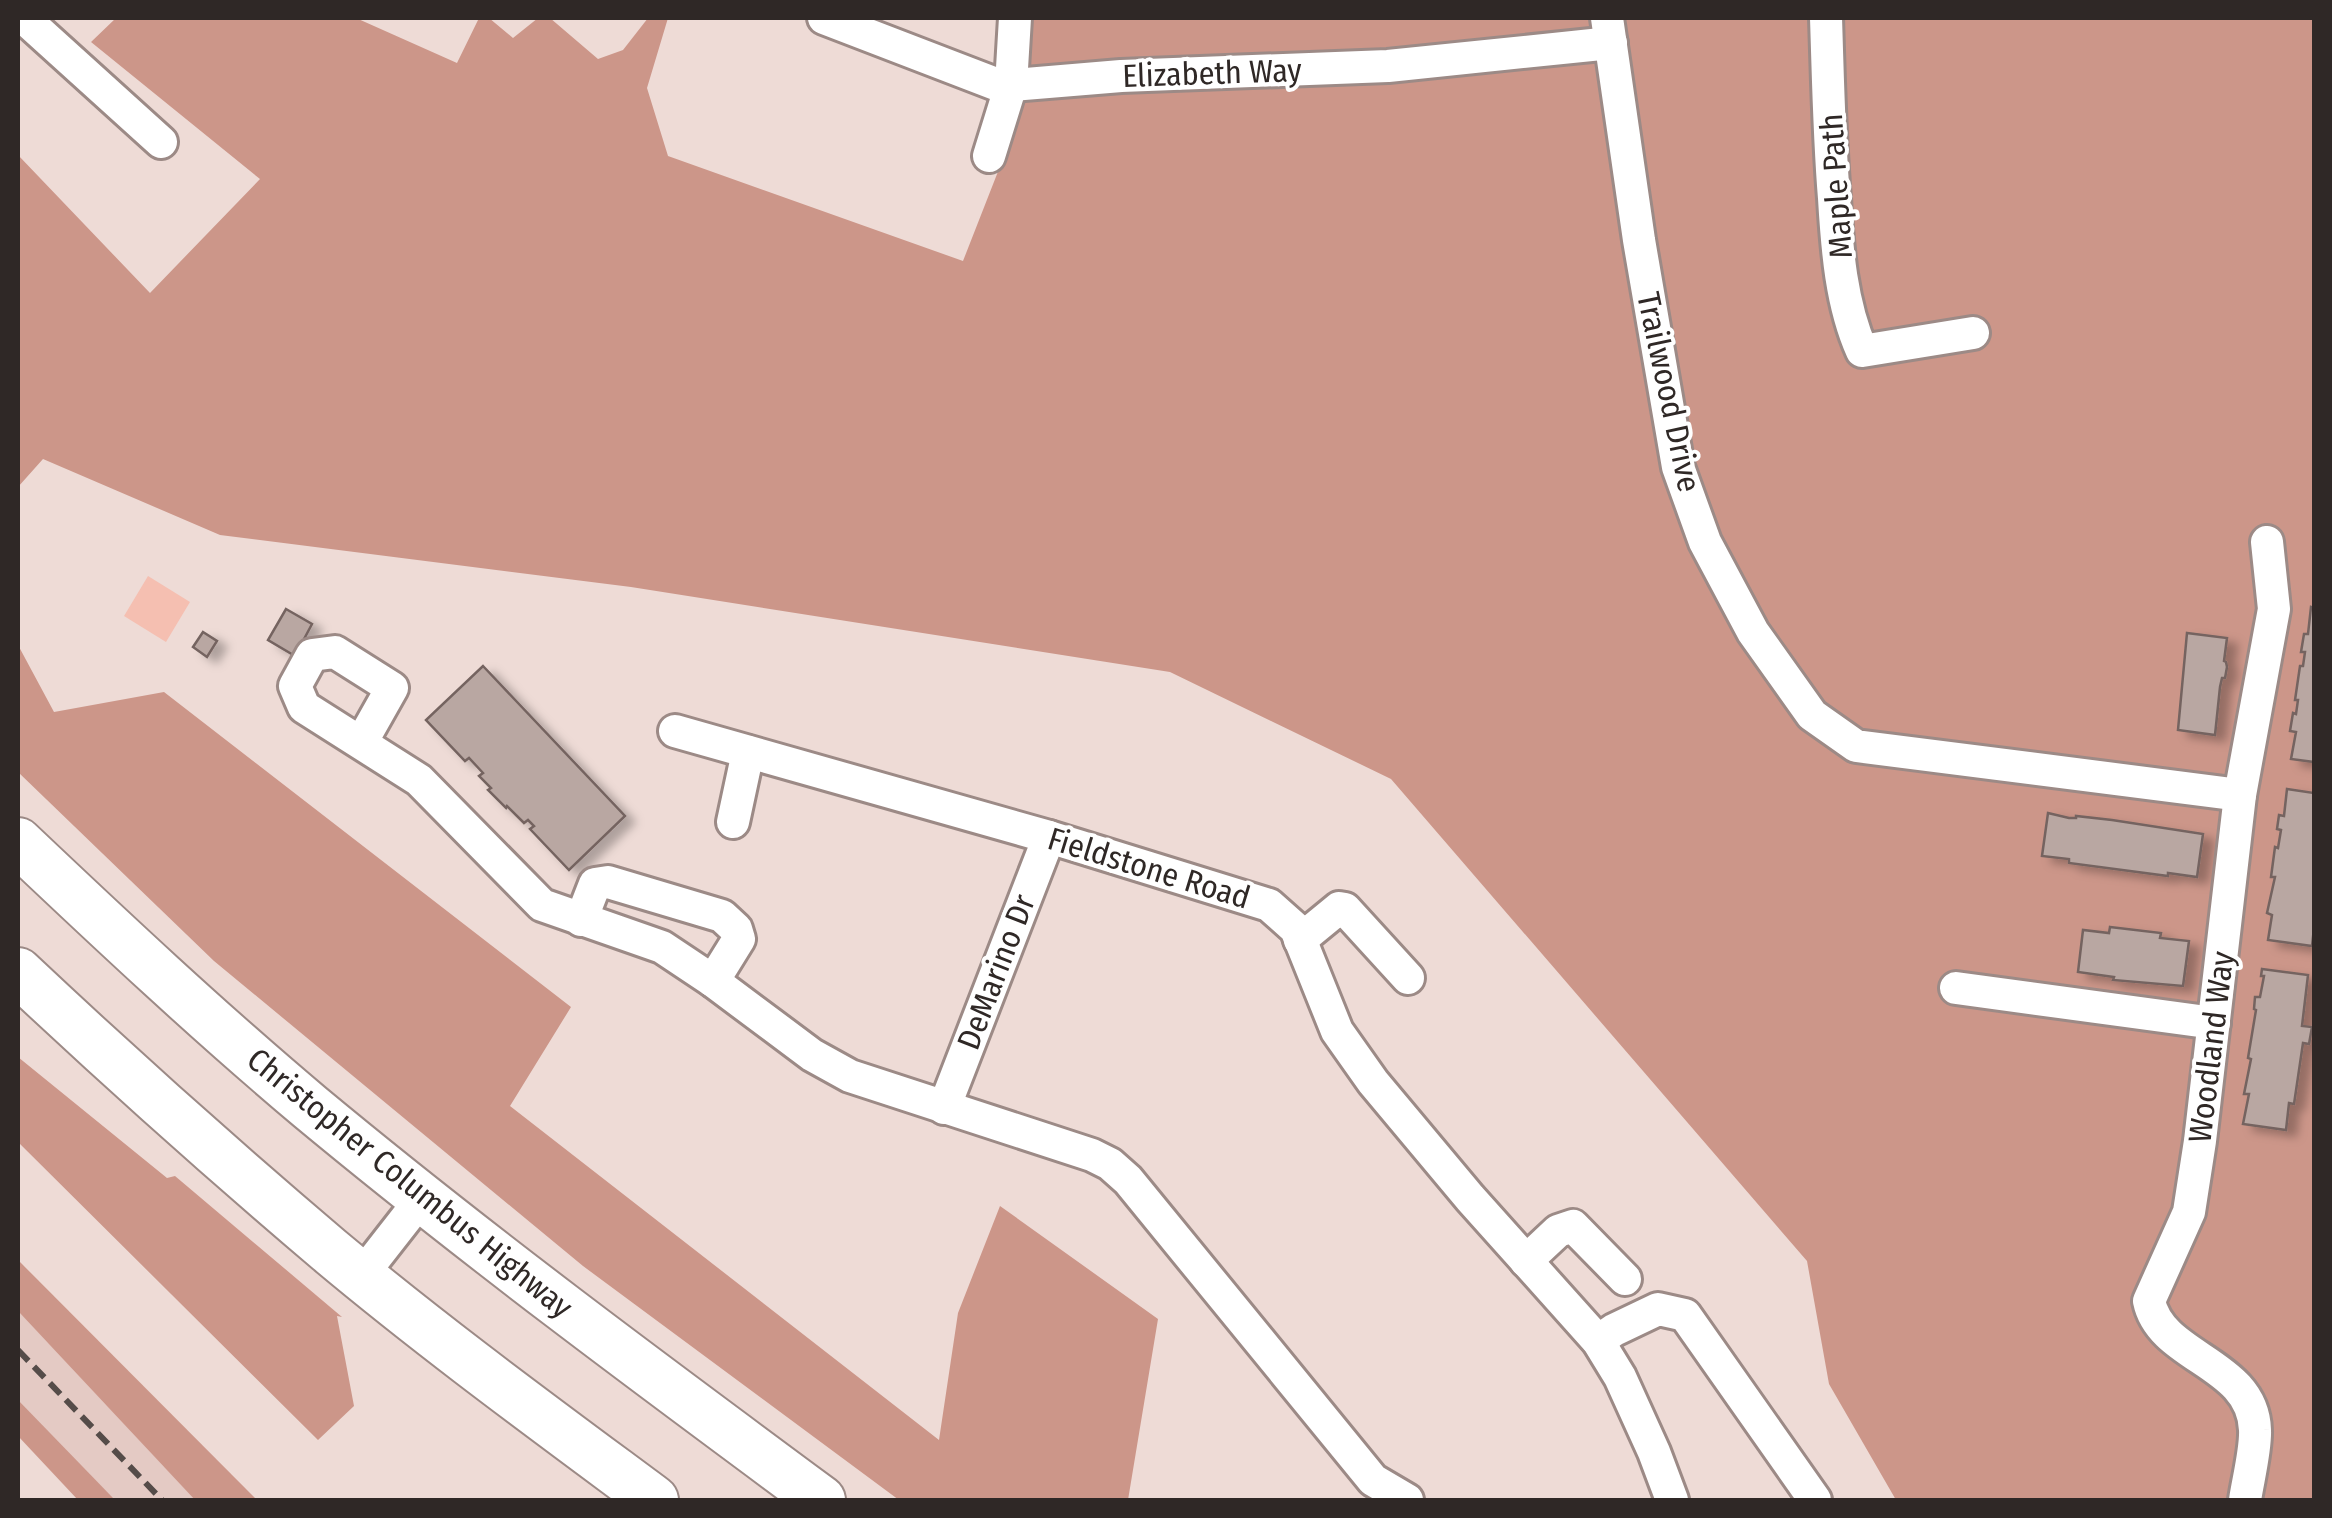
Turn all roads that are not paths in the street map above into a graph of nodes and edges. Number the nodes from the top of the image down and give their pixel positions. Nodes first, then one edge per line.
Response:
1 (24, 18) edge
2 (824, 18) edge
3 (1016, 18) edge
4 (1826, 18) edge
5 (1609, 30) edge
6 (1011, 86) junction
7 (162, 142) dead end
8 (990, 156) dead end
9 (1972, 333) dead end
10 (2268, 542) dead end
11 (675, 731) dead end
12 (361, 743) dead end
13 (748, 752) junction
14 (2240, 795) junction
15 (732, 822) dead end
16 (1049, 836) junction
17 (18, 842) edge
18 (580, 920) junction
19 (1300, 940) junction
20 (18, 972) edge
21 (1408, 978) dead end
22 (712, 981) junction
23 (1956, 988) dead end
24 (2214, 1023) junction
25 (944, 1108) junction
26 (422, 1198) junction
27 (1526, 1261) junction
28 (361, 1276) junction
29 (1625, 1279) dead end
30 (1598, 1340) junction
31 (654, 1500) edge
32 (820, 1500) edge
33 (1407, 1500) edge
34 (1672, 1500) edge
35 (1815, 1500) edge
36 (2244, 1500) edge

1 - 7 street
2 - 6 street, Elizabeth Way
3 - 6 street
4 - 9 street, Maple Path
5 - 6 street, Elizabeth Way
5 - 14 street, Trailwood Drive
6 - 8 street
10 - 14 street, Woodland Way
11 - 13 street, Fieldstone Road
12 - 18 street
13 - 15 street
13 - 16 street, Fieldstone Road
14 - 24 street, Woodland Way
16 - 19 street, Fieldstone Road
16 - 25 street, DeMarino Dr
17 - 26 highway, Christopher Columbus Highway
18 - 22 street
18 - 22 street
19 - 21 street
19 - 27 street, Fieldstone Road
20 - 28 highway
22 - 25 street
23 - 24 street
24 - 36 street, Woodland Way
25 - 33 street
26 - 28 street
26 - 32 highway, Christopher Columbus Highway
27 - 29 street
27 - 30 street, Fieldstone Road
28 - 31 highway
30 - 34 street, Fieldstone Road
30 - 35 street

